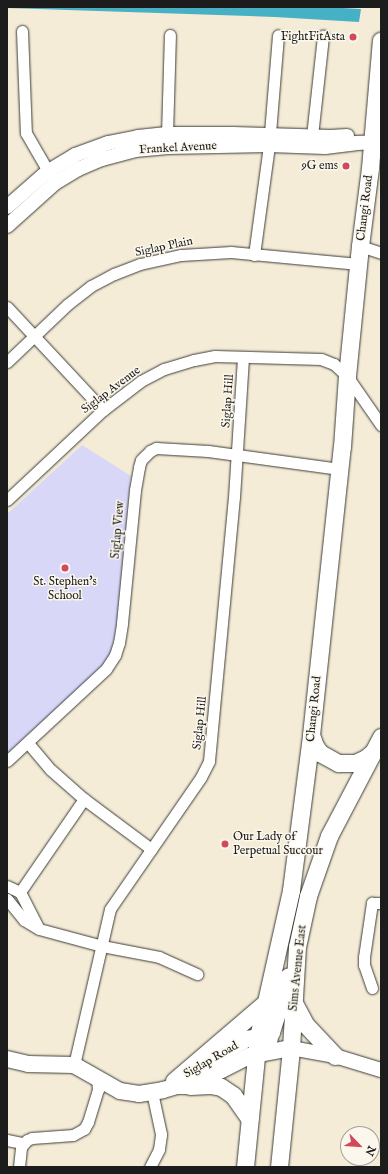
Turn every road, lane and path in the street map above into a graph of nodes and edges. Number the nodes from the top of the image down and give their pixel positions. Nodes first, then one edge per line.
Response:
1 (22, 31) dead end
2 (170, 35) dead end
3 (278, 35) dead end
4 (323, 36) dead end
5 (381, 40) edge
6 (167, 134) junction
7 (312, 136) junction
8 (376, 138) edge
9 (269, 140) junction
10 (47, 172) junction
11 (56, 183) junction
12 (7, 206) edge
13 (7, 226) edge
14 (360, 246) junction
15 (254, 254) junction
16 (381, 254) edge
17 (358, 264) junction
18 (7, 307) edge
19 (34, 338) junction
20 (243, 358) junction
21 (7, 362) edge
22 (347, 376) junction
23 (103, 410) junction
24 (381, 425) edge
25 (237, 455) junction
26 (340, 469) junction
27 (7, 500) edge
28 (311, 735) junction
29 (28, 743) junction
30 (378, 744) edge
31 (7, 761) edge
32 (84, 799) junction
33 (151, 849) junction
34 (7, 886) edge
35 (20, 892) junction
36 (7, 899) edge
37 (381, 903) edge
38 (39, 928) junction
39 (102, 946) junction
40 (298, 947) junction
41 (197, 974) dead end
42 (372, 988) dead end
43 (293, 1001) junction
44 (264, 1003) junction
45 (261, 1043) junction
46 (291, 1048) junction
47 (336, 1056) junction
48 (7, 1058) edge
49 (75, 1062) junction
50 (381, 1070) edge
51 (97, 1077) junction
52 (190, 1086) junction
53 (163, 1088) junction
54 (250, 1119) junction
55 (7, 1140) edge
56 (23, 1143) junction
57 (19, 1167) edge
58 (150, 1167) edge
59 (245, 1167) edge
60 (279, 1167) edge

1 - 10 street
2 - 6 street
3 - 9 street
4 - 7 street
5 - 8 main road, Changi Road
6 - 9 street, Frankel Avenue
6 - 10 street, Frankel Avenue
7 - 8 street, Frankel Avenue
7 - 9 street, Frankel Avenue
8 - 9 street, Frankel Avenue
8 - 14 main road, Changi Road
9 - 11 street, Frankel Avenue
9 - 15 street
10 - 11 street
10 - 12 street, Frankel Avenue
11 - 13 street, Frankel Avenue
14 - 16 street
14 - 17 main road, Changi Road
15 - 17 street, Siglap Plain
15 - 19 street, Siglap Plain
17 - 22 main road, Changi Road
18 - 19 street
19 - 21 street, Siglap Plain
19 - 23 street
20 - 22 street, Siglap Avenue
20 - 23 street, Siglap Avenue
20 - 25 street, Siglap Hill
22 - 24 street
22 - 26 main road, Changi Road
23 - 27 street, Siglap Avenue
25 - 26 street, Siglap View
25 - 29 street, Siglap View
25 - 33 street, Siglap Hill
26 - 28 main road, Changi Road
28 - 30 main road
28 - 44 main road, Changi Road
29 - 31 street, Siglap View
29 - 32 street
30 - 40 main road, Sims Avenue East
32 - 33 street
32 - 35 street
33 - 39 street, Siglap Hill
34 - 35 street
35 - 38 street
36 - 38 street
37 - 42 street
38 - 39 street
39 - 41 street
39 - 49 street, Siglap Hill
40 - 43 main road, Sims Avenue East
40 - 45 main road
43 - 46 main road, Sims Avenue East
43 - 47 main road
44 - 45 main road, Changi Road
44 - 53 main road
45 - 46 main road
45 - 52 main road, Siglap Road
45 - 53 main road, Siglap Road
45 - 54 main road
46 - 47 street
46 - 60 main road, Sims Avenue East
47 - 50 street
48 - 49 main road, Siglap Road
49 - 51 main road, Siglap Road
51 - 53 main road, Siglap Road
51 - 56 street
52 - 53 main road, Siglap Road
52 - 54 main road
53 - 58 street
54 - 59 main road
55 - 56 street
56 - 57 street

